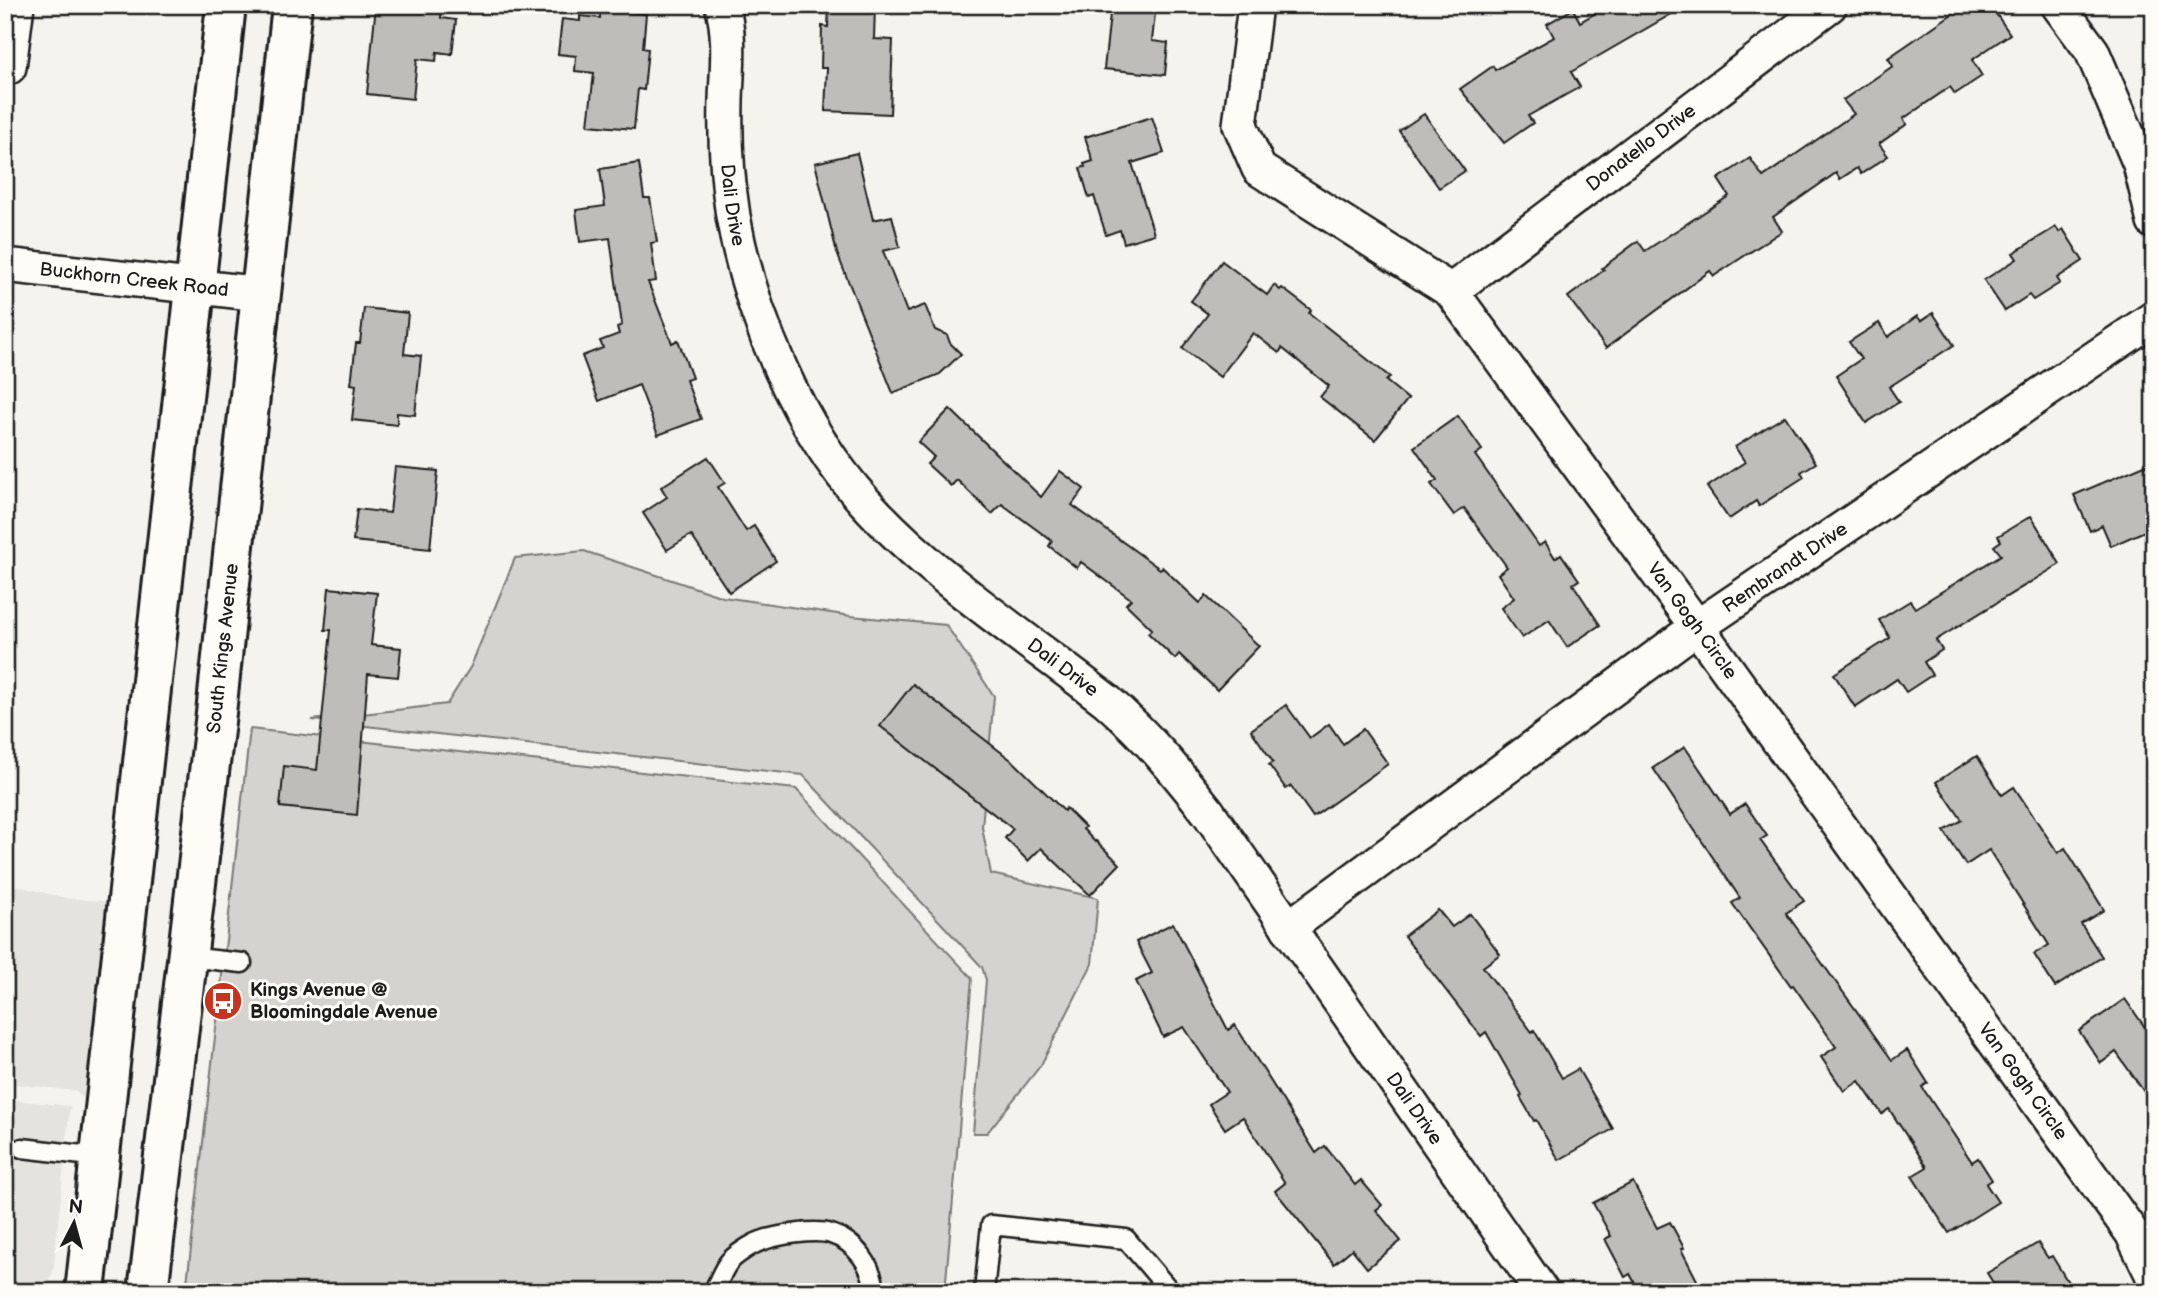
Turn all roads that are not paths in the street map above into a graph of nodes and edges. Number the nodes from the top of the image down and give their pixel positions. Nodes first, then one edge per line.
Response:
1 (17, 5) edge
2 (226, 5) edge
3 (292, 5) edge
4 (722, 5) edge
5 (1255, 5) edge
6 (1830, 5) edge
7 (2058, 5) edge
8 (5, 67) edge
9 (2154, 222) edge
10 (5, 264) edge
11 (196, 286) junction
12 (1451, 291) junction
13 (261, 295) junction
14 (2154, 318) edge
15 (1697, 627) junction
16 (1288, 928) junction
17 (187, 957) junction
18 (242, 963) dead end
19 (22, 1148) dead end
20 (100, 1157) junction
21 (2154, 1278) edge
22 (85, 1292) edge
23 (148, 1292) edge
24 (717, 1292) edge
25 (875, 1292) edge
26 (984, 1292) edge
27 (1171, 1292) edge
28 (1542, 1292) edge

1 - 8 street
2 - 11 main road
3 - 13 main road, South Kings Avenue
4 - 16 street, Dali Drive
5 - 12 street, Van Gogh Circle
6 - 12 street, Donatello Drive
7 - 9 street
10 - 11 street, Buckhorn Creek Road
11 - 13 street, Buckhorn Creek Road
11 - 20 main road
12 - 15 street, Van Gogh Circle
13 - 17 main road, South Kings Avenue
14 - 15 street, Rembrandt Drive
15 - 16 street, Rembrandt Drive
15 - 21 street, Van Gogh Circle
16 - 28 street, Dali Drive
17 - 18 lane
17 - 23 main road, South Kings Avenue
19 - 20 lane
20 - 22 main road
24 - 25 lane
26 - 27 lane

